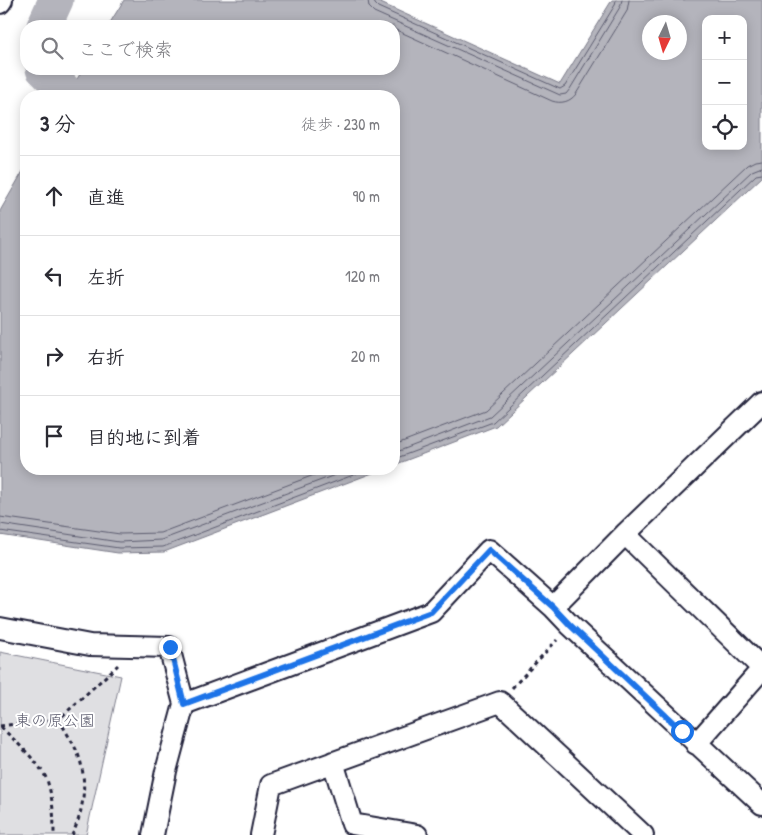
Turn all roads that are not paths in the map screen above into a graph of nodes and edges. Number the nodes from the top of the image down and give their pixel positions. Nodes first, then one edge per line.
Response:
1 (2, 0) edge
2 (0, 3) edge
3 (762, 402) edge
4 (625, 534) junction
5 (553, 607) junction
6 (0, 628) edge
7 (762, 668) edge
8 (184, 704) junction
9 (696, 744) junction
10 (333, 762) junction
11 (762, 804) edge
12 (153, 835) edge
13 (260, 835) edge
14 (417, 835) edge
15 (643, 835) edge

1 - 2 street
3 - 4 street
4 - 5 street
4 - 7 street
5 - 8 street
5 - 9 street
6 - 8 street
7 - 9 street
8 - 12 street
9 - 11 street
10 - 13 street
10 - 14 street
10 - 15 street

